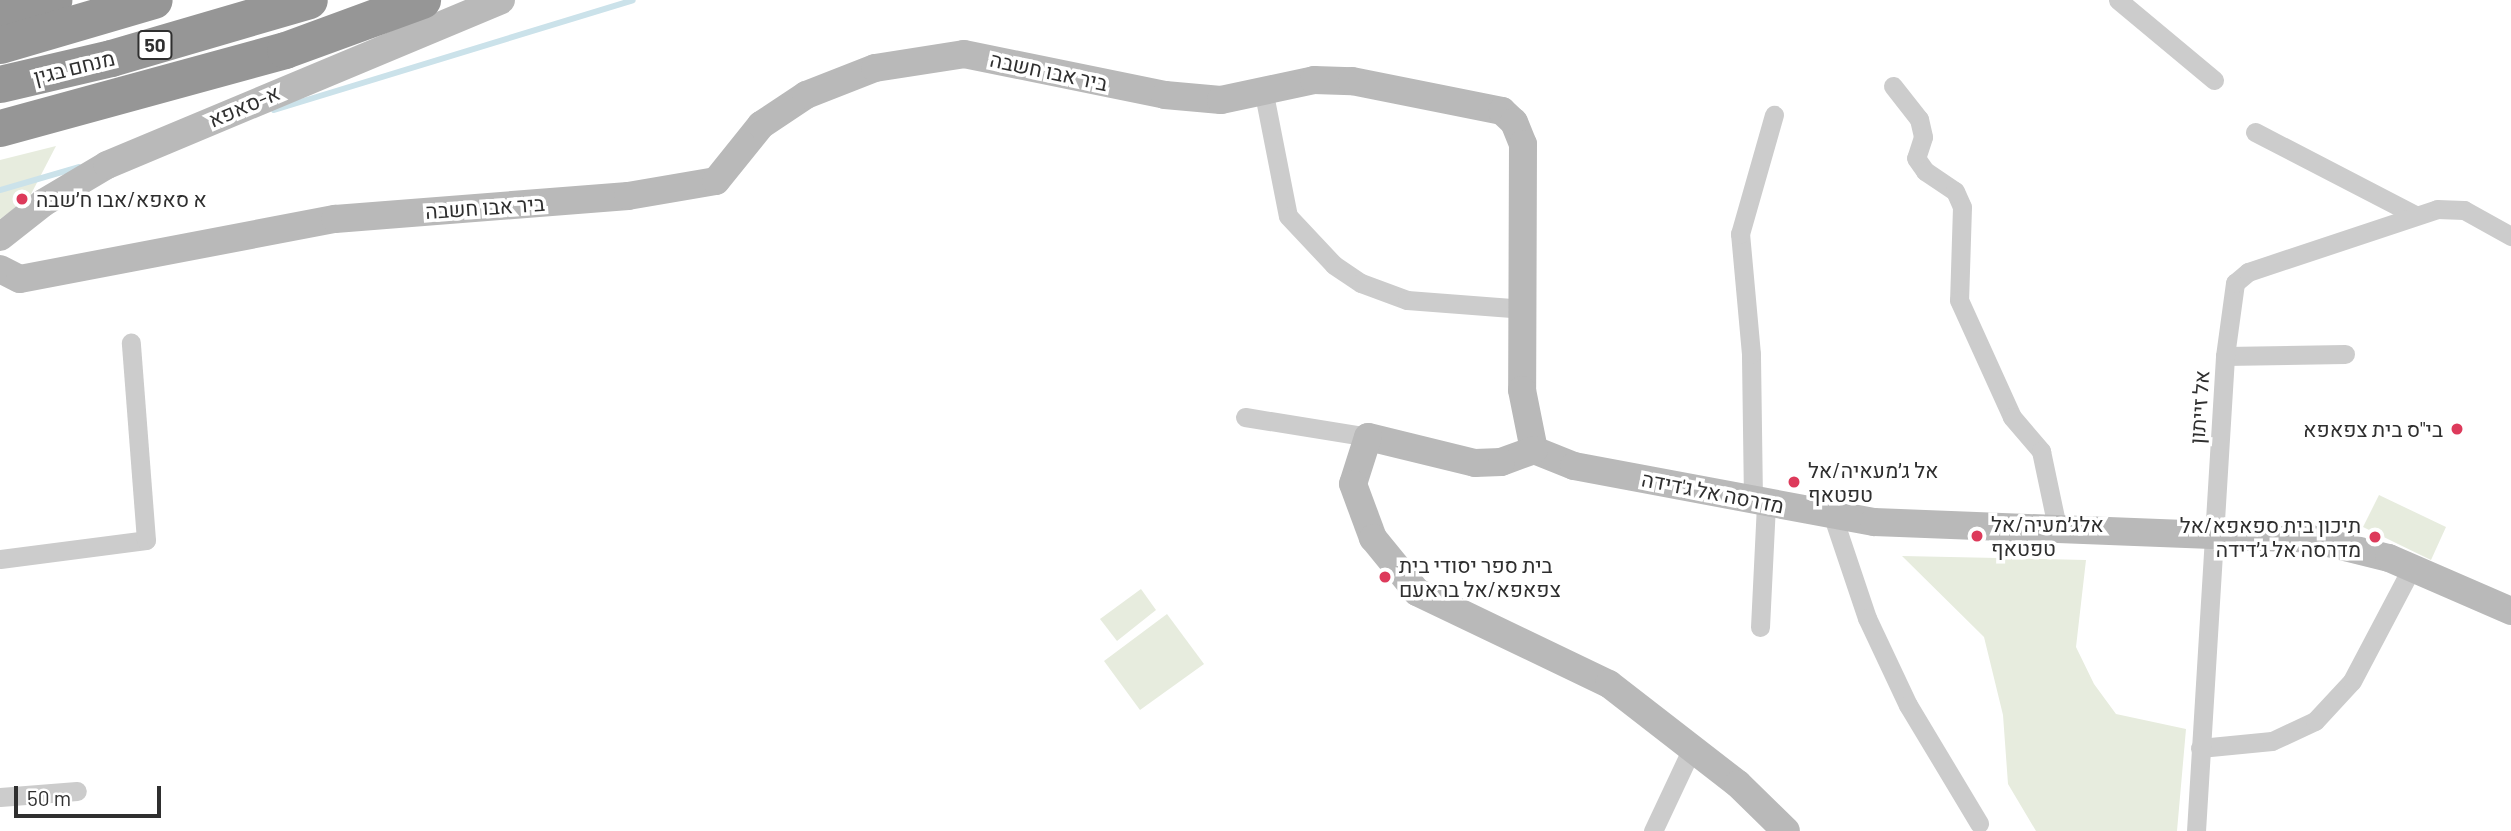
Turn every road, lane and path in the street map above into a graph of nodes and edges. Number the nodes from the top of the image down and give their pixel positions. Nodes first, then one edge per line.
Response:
1 (53, 0) edge
2 (154, 0) edge
3 (309, 0) edge
4 (422, 0) edge
5 (501, 0) edge
6 (2118, 0) edge
7 (0, 8) edge
8 (0, 45) edge
9 (2214, 80) dead end
10 (0, 84) edge
11 (1893, 86) dead end
12 (1264, 94) junction
13 (1774, 115) dead end
14 (0, 128) edge
15 (2255, 132) dead end
16 (2413, 214) junction
17 (2511, 236) edge
18 (0, 237) edge
19 (0, 269) edge
20 (1525, 309) junction
21 (131, 343) dead end
22 (2345, 354) dead end
23 (2225, 356) junction
24 (1245, 417) dead end
25 (1367, 437) junction
26 (1534, 450) junction
27 (1760, 502) junction
28 (1832, 514) junction
29 (2057, 532) junction
30 (2212, 537) junction
31 (0, 559) edge
32 (2413, 567) junction
33 (2511, 611) edge
34 (1760, 627) dead end
35 (1692, 748) junction
36 (2200, 748) junction
37 (77, 791) dead end
38 (0, 797) edge
39 (1979, 823) dead end
40 (1653, 831) edge
41 (1786, 831) edge
42 (2196, 831) edge

1 - 7 highway
2 - 8 highway, מנחם בגין / 50
3 - 10 highway, מנחם בגין / 50
4 - 14 highway
5 - 18 street, א-סאפא
6 - 9 street
11 - 29 street
12 - 19 street, ביר אבו חשבה
12 - 20 street
12 - 20 street, ביר אבו חשבה
13 - 27 street
15 - 16 street
16 - 17 street, אל זייתון
16 - 23 street, אל זייתון
20 - 26 street, ביר אבו חשבה
21 - 31 street
22 - 23 street
23 - 30 street, אל זייתון
24 - 25 street
25 - 26 street
25 - 35 street
26 - 27 street, מדרסה אל ג'דידה
27 - 28 street, מדרסה אל ג'דידה
27 - 34 street
28 - 29 street, מדרסה אל ג'דידה
28 - 39 street
29 - 30 street, מדרסה אל ג'דידה
30 - 32 street, מדרסה אל ג'דידה
30 - 36 street, אל זייתון
32 - 33 street, מדרסה אל ג'דידה
32 - 36 street
35 - 40 street
35 - 41 street
36 - 42 street, אל זייתון
37 - 38 street

